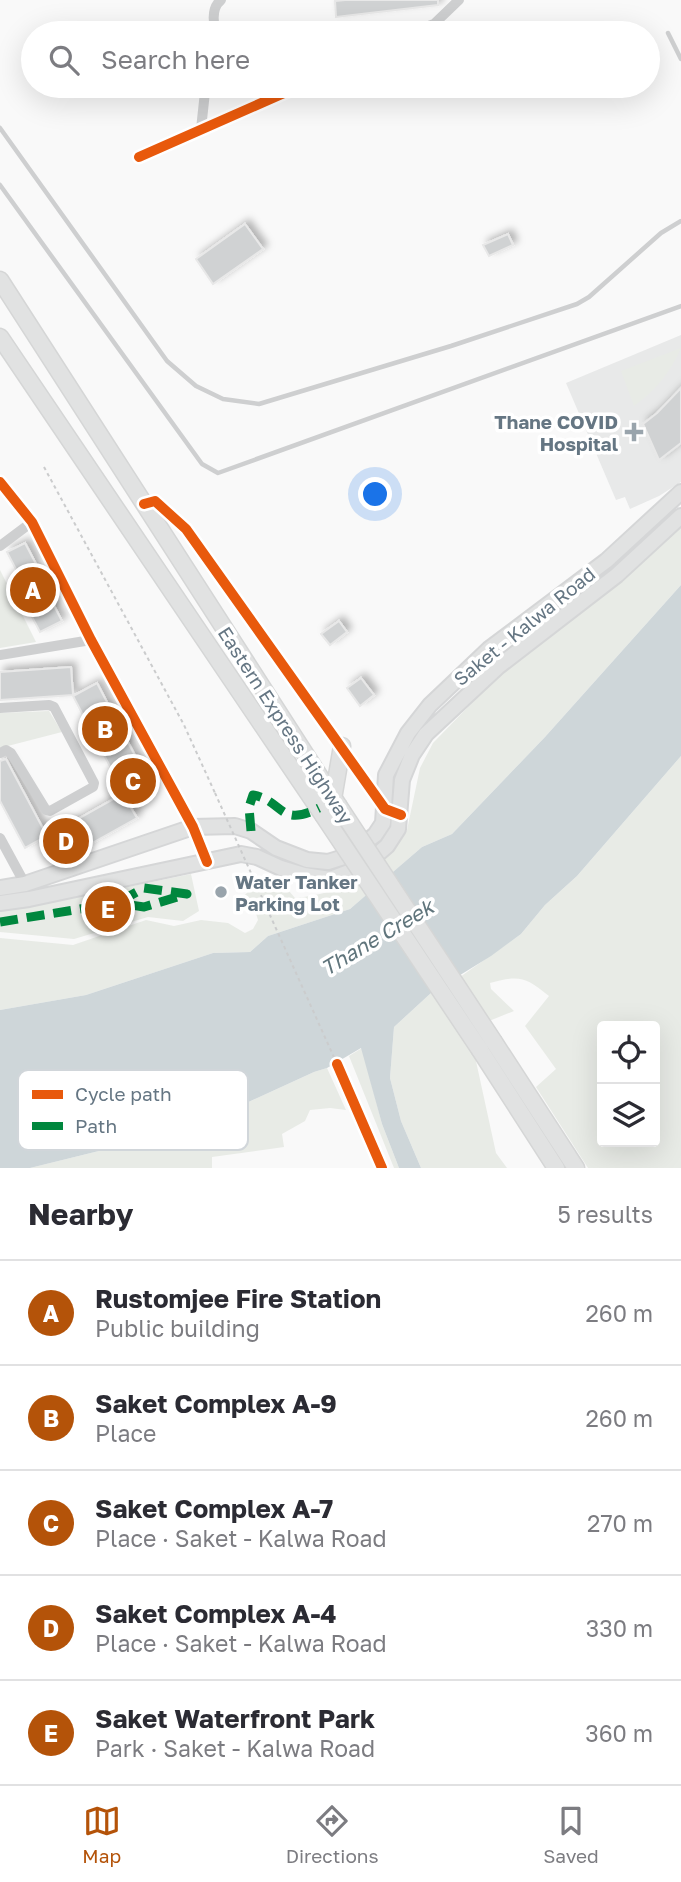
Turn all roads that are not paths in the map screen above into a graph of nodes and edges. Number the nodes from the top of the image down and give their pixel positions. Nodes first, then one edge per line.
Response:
1 (221, 0) edge
2 (459, 0) edge
3 (214, 21) edge
4 (436, 21) edge
5 (668, 33) dead end
6 (681, 59) edge
7 (204, 98) edge
8 (268, 99) edge
9 (0, 128) edge
10 (201, 129) junction
11 (139, 157) dead end
12 (0, 185) edge
13 (681, 220) edge
14 (0, 280) edge
15 (681, 306) edge
16 (0, 337) edge
17 (0, 482) edge
18 (681, 492) edge
19 (144, 504) junction
20 (681, 516) edge
21 (32, 522) junction
22 (0, 546) edge
23 (595, 569) junction
24 (606, 583) junction
25 (91, 640) junction
26 (0, 655) edge
27 (0, 708) edge
28 (342, 746) junction
29 (406, 752) junction
30 (0, 753) edge
31 (335, 802) junction
32 (385, 809) junction
33 (401, 815) junction
34 (193, 827) junction
35 (0, 838) edge
36 (207, 863) junction
37 (25, 884) junction
38 (0, 888) edge
39 (0, 903) edge
40 (487, 1046) junction
41 (337, 1064) road end
42 (382, 1168) edge
43 (556, 1168) edge
44 (576, 1168) edge

1 - 3 street
2 - 4 street
5 - 6 lane
7 - 10 street
8 - 10 street
9 - 13 lane
10 - 11 street
12 - 15 lane
14 - 19 highway, Eastern Express Highway
16 - 40 highway, Eastern Express Highway, bridge
17 - 21 street
18 - 23 main road, Saket - Kalwa Road
19 - 28 street
19 - 31 highway, Eastern Express Highway
20 - 24 main road, Saket - Kalwa Road
21 - 22 street
21 - 25 street
23 - 24 main road
23 - 29 main road, Saket - Kalwa Road
24 - 29 main road, Saket - Kalwa Road
25 - 26 street
25 - 34 street
27 - 30 street
28 - 31 highway
28 - 32 street
29 - 32 main road, Saket - Kalwa Road
29 - 33 main road, Saket - Kalwa Road
31 - 40 highway, Eastern Express Highway, bridge
32 - 33 street
32 - 34 main road, Saket - Kalwa Road
33 - 36 main road, Saket - Kalwa Road
34 - 36 street
34 - 37 main road, Saket - Kalwa Road
35 - 37 street
36 - 39 main road, Saket - Kalwa Road
37 - 38 main road, Saket - Kalwa Road
40 - 43 highway, Eastern Express Highway
40 - 44 highway, Eastern Express Highway
41 - 42 street

